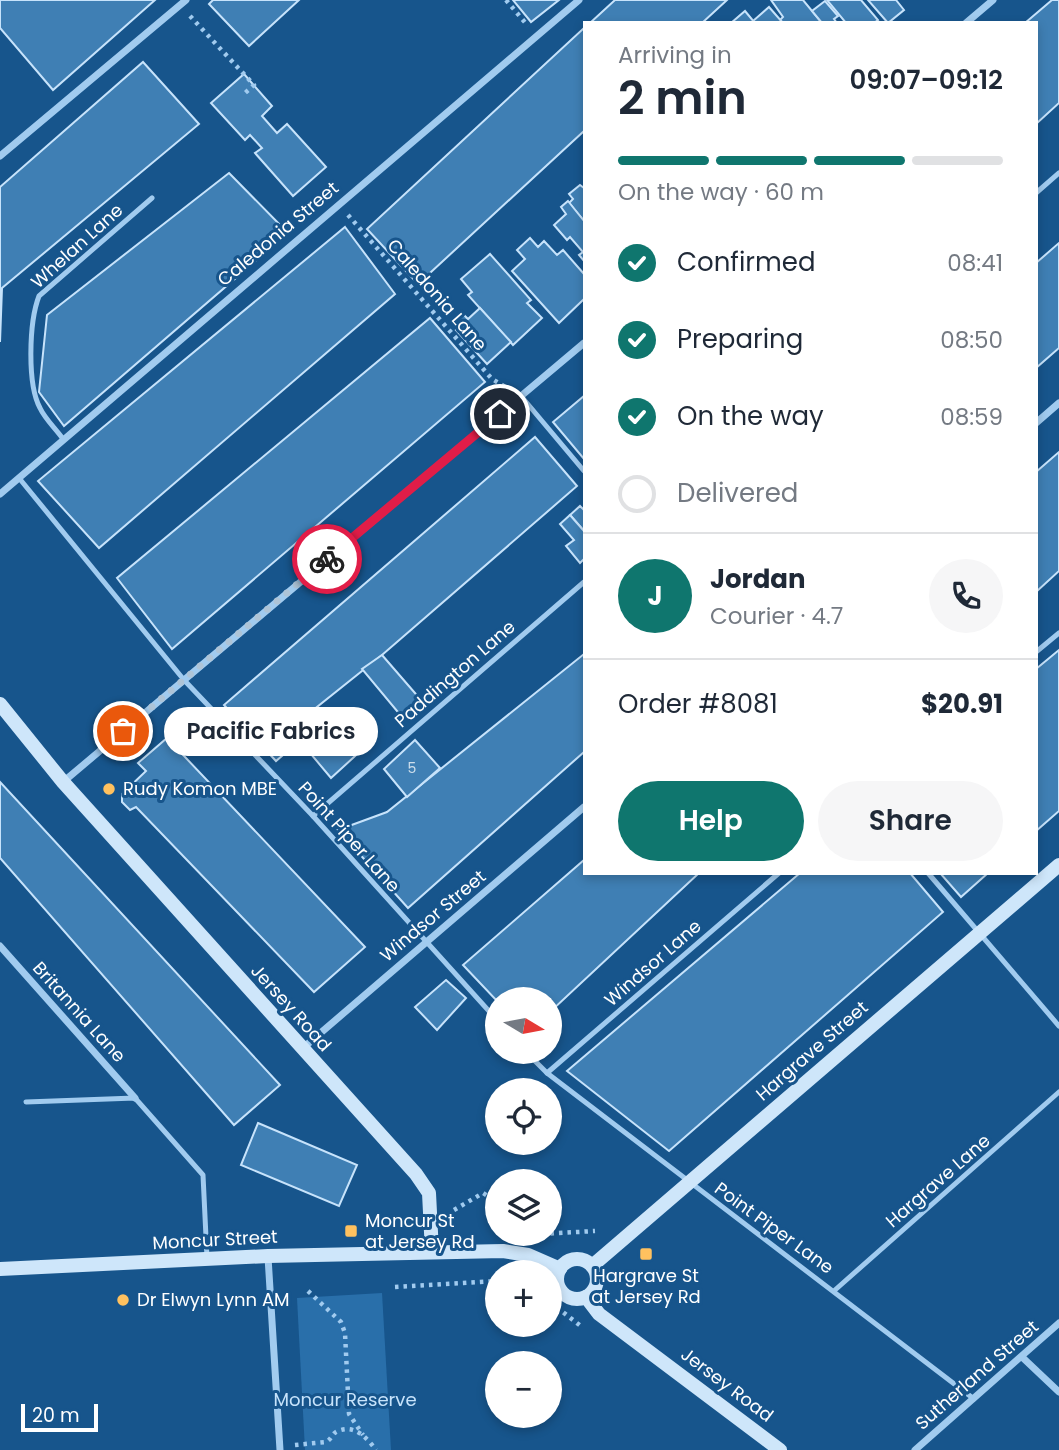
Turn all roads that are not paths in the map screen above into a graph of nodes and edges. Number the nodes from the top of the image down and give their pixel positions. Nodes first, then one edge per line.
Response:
1 (579, 0) edge
2 (993, 0) edge
3 (183, 3) edge
4 (968, 21) edge
5 (0, 156) edge
6 (1059, 173) edge
7 (1038, 191) edge
8 (152, 198) dead end
9 (583, 344) edge
10 (521, 396) junction
11 (1059, 403) edge
12 (1038, 421) edge
13 (63, 439) junction
14 (583, 470) edge
15 (19, 478) junction
16 (0, 494) edge
17 (583, 583) edge
18 (1059, 633) edge
19 (1038, 650) edge
20 (184, 680) junction
21 (0, 704) edge
22 (63, 782) junction
23 (583, 808) edge
24 (313, 816) junction
25 (1059, 865) edge
26 (777, 875) edge
27 (930, 875) edge
28 (980, 932) junction
29 (425, 943) junction
30 (0, 946) edge
31 (485, 1007) edge
32 (1059, 1026) edge
33 (301, 1049) junction
34 (538, 1064) edge
35 (547, 1073) junction
36 (1059, 1092) edge
37 (135, 1098) junction
38 (26, 1102) dead end
39 (689, 1183) junction
40 (432, 1252) junction
41 (268, 1256) junction
42 (207, 1259) junction
43 (539, 1260) edge
44 (592, 1266) junction
45 (562, 1268) edge
46 (0, 1269) edge
47 (835, 1290) junction
48 (562, 1291) edge
49 (586, 1297) junction
50 (1059, 1323) edge
51 (1022, 1357) junction
52 (1059, 1392) edge
53 (974, 1399) junction
54 (280, 1448) edge
55 (780, 1450) edge
56 (915, 1450) edge

1 - 13 street, Caledonia Street
2 - 4 street
3 - 5 street
6 - 7 lane
8 - 13 lane, Whelan Lane
9 - 10 street
10 - 14 lane
10 - 20 street
11 - 12 street
13 - 15 street, Caledonia Street
15 - 16 street, Caledonia Street
15 - 20 lane, Point Piper Lane
17 - 24 lane, Paddington Lane
18 - 19 lane
20 - 22 street
20 - 24 lane, Point Piper Lane
21 - 22 street, Jersey Road
22 - 33 street, Jersey Road
23 - 29 street, Windsor Street
24 - 29 lane, Point Piper Lane
25 - 28 street, Hargrave Street
26 - 35 lane, Windsor Lane
27 - 28 lane
28 - 32 lane
28 - 39 street, Hargrave Street
29 - 31 lane, Point Piper Lane
29 - 33 street, Windsor Street
30 - 37 street, Britannia Lane
33 - 40 street, Jersey Road
34 - 35 lane, Point Piper Lane
35 - 39 lane, Point Piper Lane
36 - 47 lane, Hargrave Lane
37 - 38 lane
37 - 42 lane, Britannia Lane
39 - 44 street, Hargrave Street
39 - 47 lane, Point Piper Lane
40 - 41 street, Moncur Street
40 - 43 street
41 - 42 street, Moncur Street
41 - 54 street
42 - 46 street, Moncur Street
44 - 45 street
44 - 49 street
47 - 53 lane, Point Piper Lane
48 - 49 street
49 - 55 street, Jersey Road
50 - 51 street, Sutherland Street
51 - 52 street
51 - 53 street, Sutherland Street
53 - 56 street, Sutherland Street

